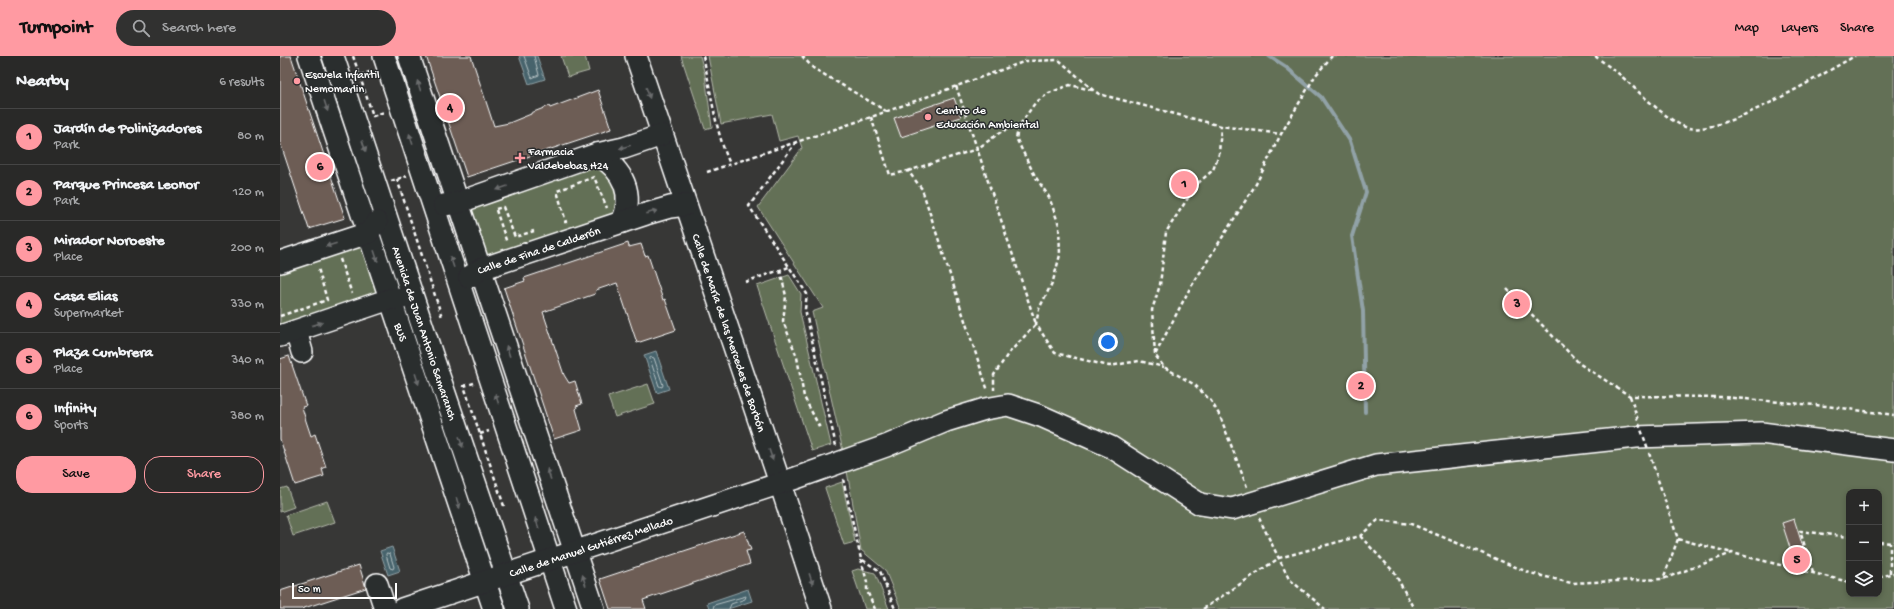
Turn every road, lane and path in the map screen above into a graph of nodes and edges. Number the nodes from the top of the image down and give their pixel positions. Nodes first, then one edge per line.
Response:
1 (309, 56) edge
2 (333, 56) edge
3 (353, 56) edge
4 (384, 56) edge
5 (409, 56) edge
6 (636, 56) edge
7 (703, 56) edge
8 (802, 56) edge
9 (1332, 56) edge
10 (1595, 56) edge
11 (1856, 56) edge
12 (956, 86) junction
13 (1093, 90) junction
14 (887, 111) junction
15 (384, 112) dead end
16 (871, 117) junction
17 (1019, 126) junction
18 (1221, 126) junction
19 (1281, 134) junction
20 (662, 135) junction
21 (796, 142) junction
22 (977, 149) junction
23 (597, 154) junction
24 (730, 164) junction
25 (908, 171) junction
26 (707, 172) dead end
27 (411, 174) dead end
28 (397, 179) junction
29 (388, 182) dead end
30 (628, 201) junction
31 (432, 202) junction
32 (457, 203) junction
33 (494, 203) dead end
34 (686, 205) junction
35 (384, 210) junction
36 (496, 210) junction
37 (622, 222) junction
38 (559, 224) dead end
39 (537, 230) dead end
40 (368, 232) junction
41 (509, 249) dead end
42 (338, 254) dead end
43 (341, 261) junction
44 (280, 262) edge
45 (333, 263) dead end
46 (326, 266) dead end
47 (789, 267) junction
48 (481, 269) junction
49 (780, 270) junction
50 (744, 282) dead end
51 (461, 286) junction
52 (1507, 289) dead end
53 (413, 298) junction
54 (390, 299) junction
55 (354, 301) dead end
56 (280, 316) edge
57 (442, 317) dead end
58 (1036, 324) junction
59 (288, 333) edge
60 (302, 352) dead end
61 (1155, 355) junction
62 (1164, 367) junction
63 (474, 383) dead end
64 (1630, 396) junction
65 (994, 408) junction
66 (1894, 415) edge
67 (820, 428) dead end
68 (1894, 450) edge
69 (839, 462) junction
70 (780, 483) junction
71 (1252, 503) junction
72 (504, 506) dead end
73 (1360, 536) junction
74 (1846, 537) edge
75 (1678, 539) junction
76 (1882, 542) edge
77 (1890, 543) junction
78 (1894, 543) edge
79 (575, 551) junction
80 (1732, 553) junction
81 (1279, 558) junction
82 (860, 559) junction
83 (550, 560) junction
84 (1814, 572) junction
85 (1890, 573) junction
86 (1894, 573) edge
87 (506, 574) junction
88 (1882, 575) edge
89 (1663, 579) junction
90 (484, 581) junction
91 (1846, 581) edge
92 (377, 584) dead end
93 (385, 609) edge
94 (402, 609) edge
95 (494, 609) edge
96 (518, 609) edge
97 (566, 609) edge
98 (594, 609) edge
99 (821, 609) edge
100 (874, 609) edge
101 (895, 609) edge
102 (1203, 609) edge
103 (1325, 609) edge
104 (1414, 609) edge

1 -> 40 street, BUS
2 -> 35 street, Avenida de Juan Antonio Samaranch
3 - 15 path
31 -> 4 street
32 -> 5 street
6 -> 20 street, Calle de María de las Mercedes de Borbón
7 - 24 path
8 - 14 path
9 - 19 path
10 - 11 path
12 - 13 path
12 - 14 path
12 - 22 path
13 - 17 path
13 - 18 path
14 - 16 path
16 - 21 path
16 - 25 path
17 - 22 path
17 - 58 path
18 - 19 path
18 - 61 path
19 - 61 path
20 -> 23 street
20 - 34 street, Calle de María de las Mercedes de Borbón
21 - 24 path
21 - 47 path
22 - 25 path
22 - 58 path
23 - 30 street
23 -> 32 street
24 - 26 path
25 - 65 path
27 - 28 path
28 - 29 path
28 - 57 path
30 - 37 street
30 - 38 path
31 - 32 street
51 -> 31 street
32 - 48 street
33 - 36 path
37 -> 34 street, Calle de Fina de Calderón
34 -> 70 street, Calle de María de las Mercedes de Borbón
35 - 40 street
35 - 53 street, Avenida de Juan Antonio Samaranch
36 - 39 path
36 - 41 path
37 - 48 street, Calle de Fina de Calderón
40 -> 44 street
40 -> 54 street, BUS
42 - 43 path
43 - 45 path
43 - 55 path
46 - 56 path
47 - 49 path
47 - 69 path
48 - 51 street, Calle de Fina de Calderón
79 -> 48 street
49 - 50 path
49 - 67 path
83 -> 51 street
52 - 64 path
53 - 54 street
53 -> 87 street, Avenida de Juan Antonio Samaranch
59 -> 54 street
54 -> 90 street, BUS
58 - 62 path
58 - 65 path
59 - 60 street
61 - 62 path
62 - 71 path
63 - 72 path
64 - 66 path
64 - 75 path, bridge
65 - 69 street, Calle de Manuel Gutiérrez Mellado
65 - 71 street, Calle de Manuel Gutiérrez Mellado
68 - 71 street, Calle de Manuel Gutiérrez Mellado
69 - 70 street, Calle de Manuel Gutiérrez Mellado
69 - 82 path
70 - 79 street, Calle de Manuel Gutiérrez Mellado
70 -> 99 street, Calle de María de las Mercedes de Borbón
71 - 81 path
73 - 81 path
73 - 89 path
73 - 104 path
74 - 84 path
75 - 80 path
75 - 89 path
76 - 77 path
77 - 78 path
77 - 85 path
79 - 83 street, Calle de Manuel Gutiérrez Mellado
98 -> 79 street
80 - 84 path
80 - 89 path
81 - 102 path
81 - 103 path
82 - 100 path
82 - 101 path
83 - 87 street, Calle de Manuel Gutiérrez Mellado
83 - 97 street
84 - 91 path
85 - 86 path
85 - 88 path
87 - 90 street, Calle de Manuel Gutiérrez Mellado
87 - 96 street, Avenida de Juan Antonio Samaranch
90 - 94 street, Calle de Manuel Gutiérrez Mellado
90 - 95 street, BUS
92 - 93 street

